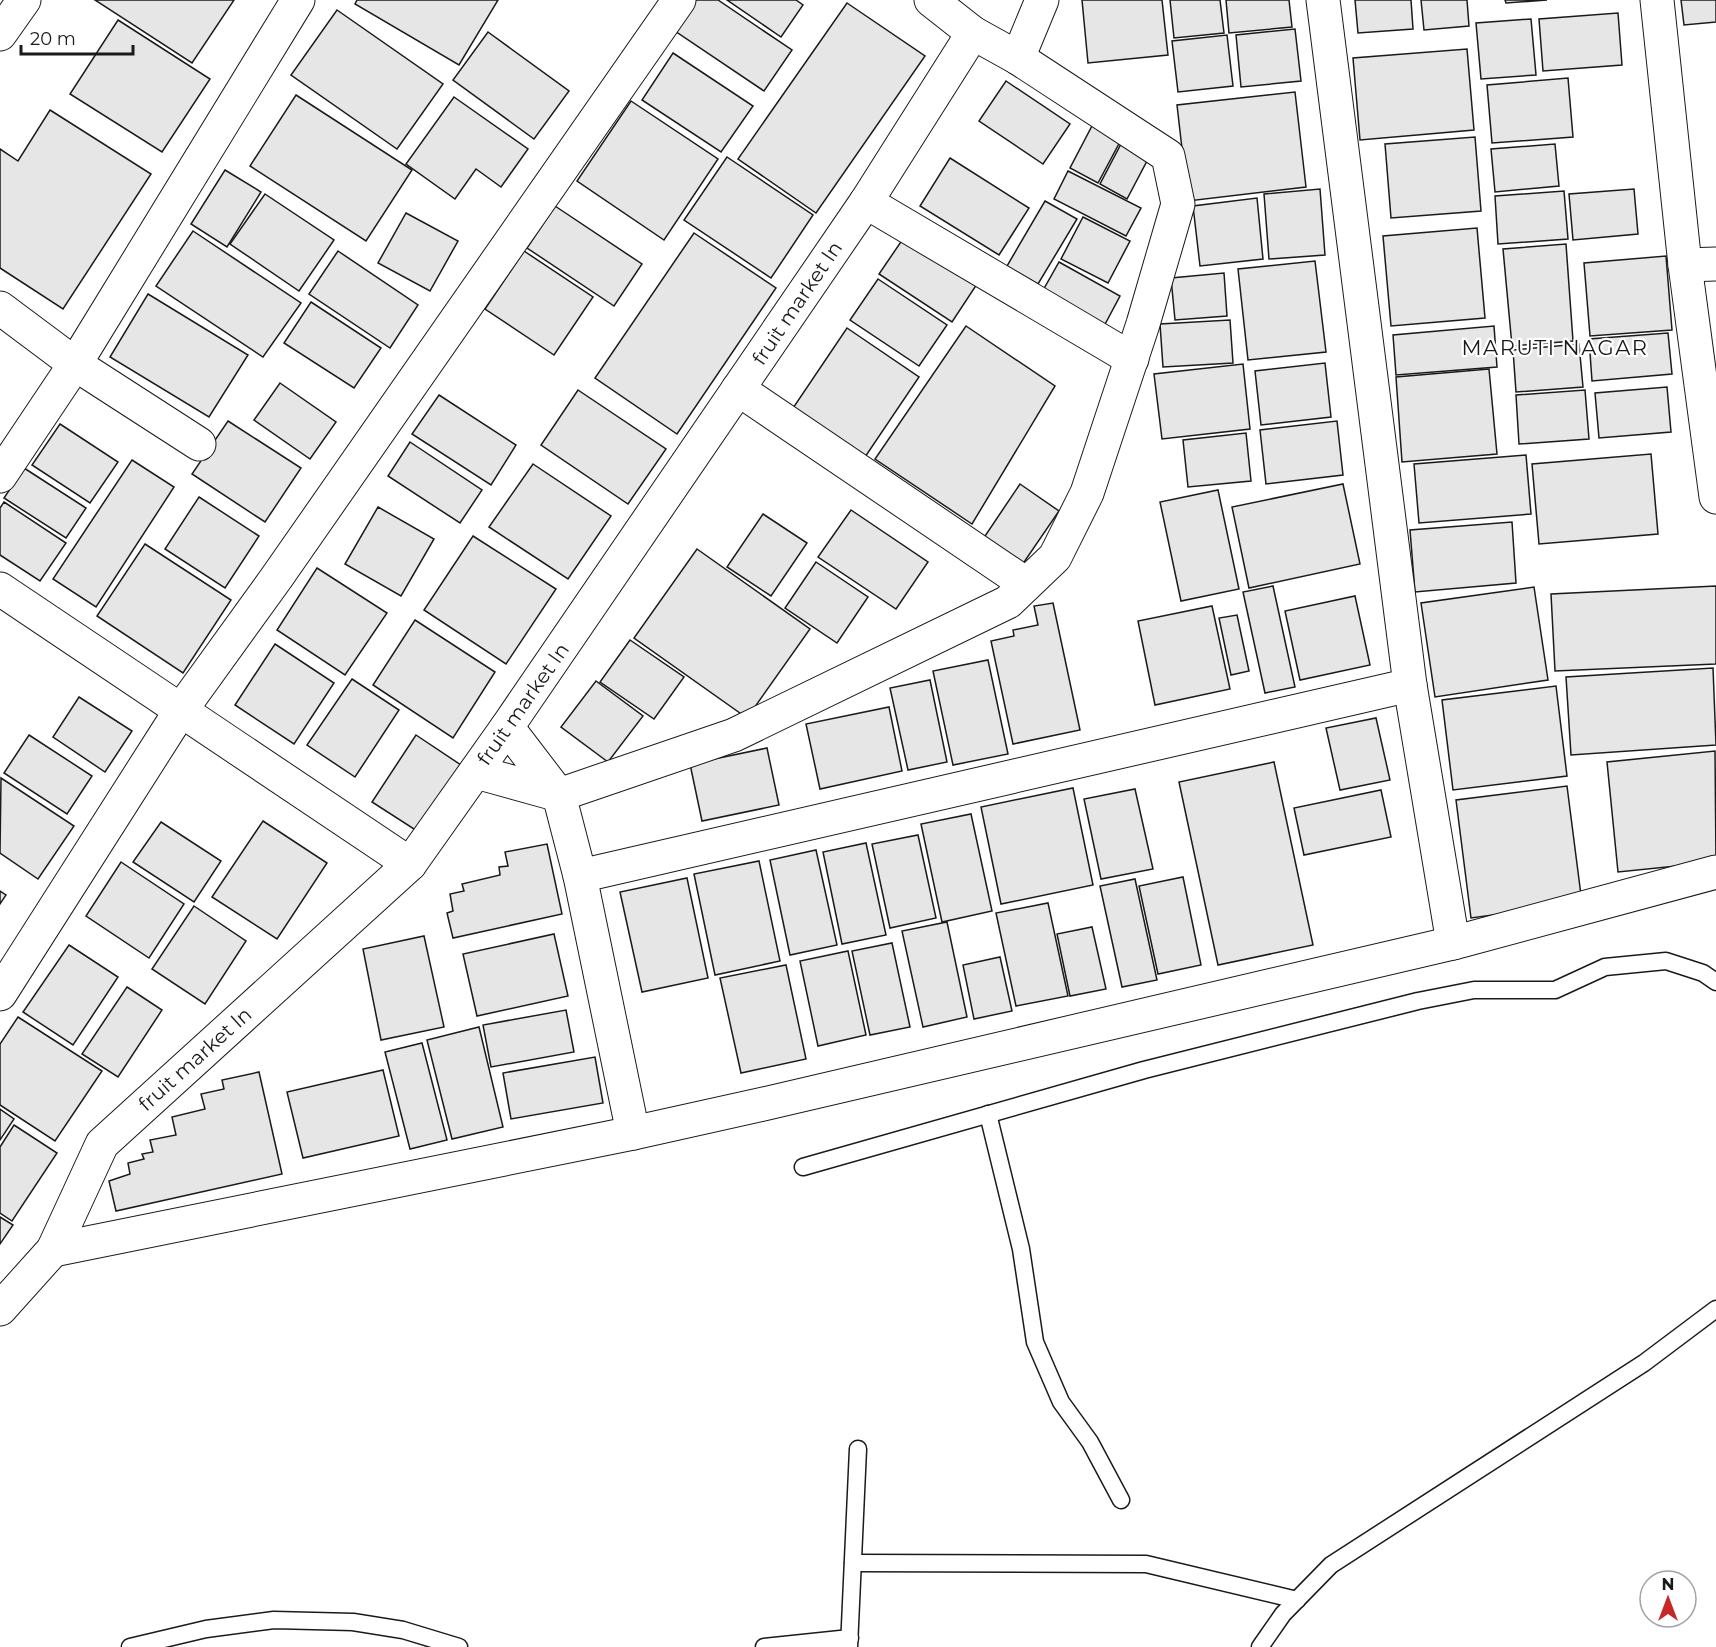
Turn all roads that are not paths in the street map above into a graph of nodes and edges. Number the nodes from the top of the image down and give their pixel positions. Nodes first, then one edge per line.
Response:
1 (24, 0) edge
2 (298, 0) edge
3 (679, 0) edge
4 (931, 0) edge
5 (1042, 0) edge
6 (1323, 0) edge
7 (1657, 0) edge
8 (973, 33) junction
9 (0, 34) edge
10 (1018, 58) junction
11 (866, 202) junction
12 (1700, 264) edge
13 (0, 308) edge
14 (1132, 359) junction
15 (75, 364) junction
16 (738, 389) junction
17 (199, 444) dead end
18 (0, 476) edge
19 (1716, 497) edge
20 (1026, 584) junction
21 (0, 589) edge
22 (1410, 685) junction
23 (181, 710) junction
24 (507, 727) junction
25 (476, 772) junction
26 (559, 795) junction
27 (410, 864) junction
28 (1716, 872) edge
29 (580, 876) junction
30 (1453, 943) junction
31 (1716, 982) edge
32 (0, 994) edge
33 (988, 1114) junction
34 (633, 1133) junction
35 (803, 1167) dead end
36 (54, 1250) junction
37 (0, 1309) edge
38 (1716, 1309) edge
39 (858, 1449) dead end
40 (1121, 1500) dead end
41 (853, 1563) junction
42 (1297, 1600) junction
43 (849, 1642) edge
44 (130, 1647) edge
45 (459, 1647) edge
46 (764, 1647) edge
47 (1260, 1647) edge

1 - 9 street
2 - 15 street
3 - 23 street
4 - 8 street
5 - 10 street
6 - 22 street
7 - 12 street
8 - 10 street
8 - 11 street, fruit market ln
10 - 14 street
11 - 14 street
11 - 16 street, fruit market ln
12 - 19 street
13 - 15 street
14 - 20 street
15 - 17 street
15 - 18 street
16 - 20 street
16 - 24 street, fruit market ln
20 - 26 street
21 - 23 street
22 - 29 street
22 - 30 street
23 - 27 street
23 - 32 street
24 - 25 street, fruit market ln
24 - 26 street
25 - 26 street
25 - 27 street, fruit market ln
26 - 29 street
27 - 36 street, fruit market ln
28 - 30 street
29 - 34 street
30 - 34 street
31 - 33 lane
33 - 35 lane
33 - 40 lane
34 - 36 street
36 - 37 street, fruit market ln
38 - 42 lane
39 - 41 lane
41 - 42 lane
41 - 43 lane
42 - 47 lane
43 - 46 lane
44 - 45 lane

